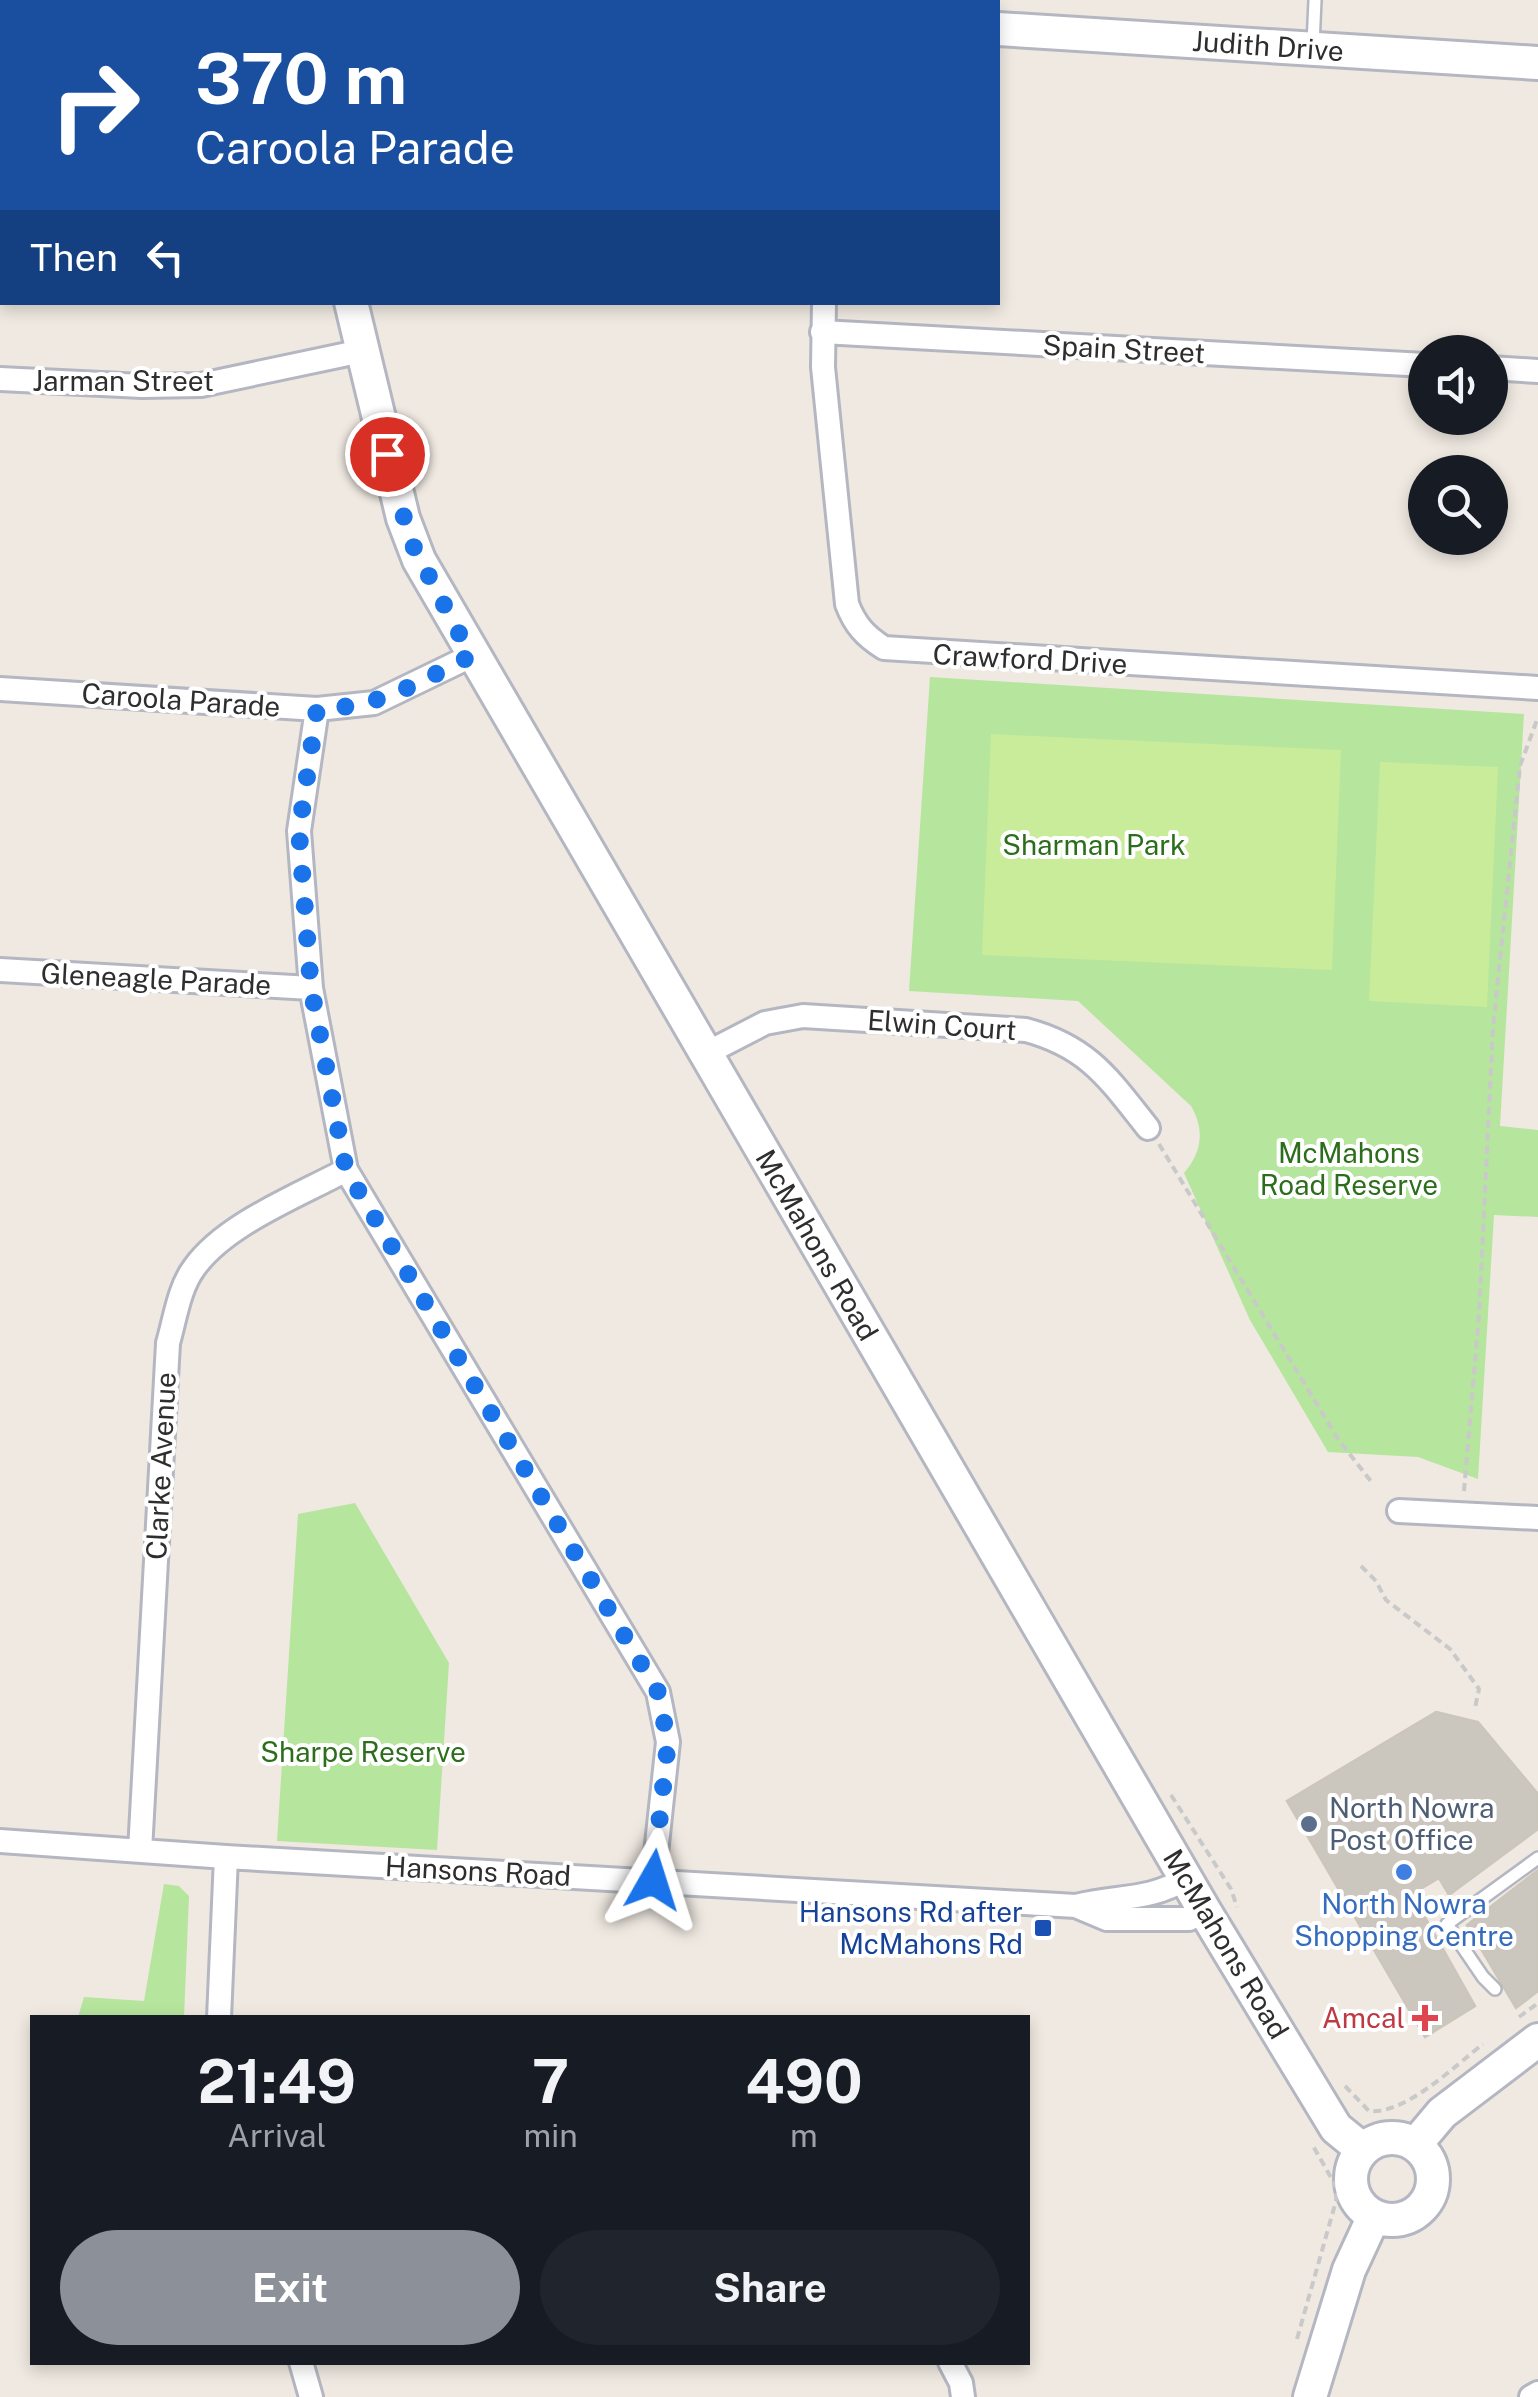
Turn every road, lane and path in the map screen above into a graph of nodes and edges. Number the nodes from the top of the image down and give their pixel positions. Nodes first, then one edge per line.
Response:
1 (1316, 0) edge
2 (1000, 30) edge
3 (1312, 49) junction
4 (1538, 63) edge
5 (351, 305) edge
6 (824, 305) edge
7 (822, 332) junction
8 (362, 351) junction
9 (1408, 364) edge
10 (1508, 369) edge
11 (1538, 371) edge
12 (0, 379) edge
13 (471, 656) junction
14 (1538, 688) edge
15 (0, 689) edge
16 (317, 709) junction
17 (1538, 717) edge
18 (0, 970) edge
19 (311, 988) junction
20 (705, 1054) junction
21 (1148, 1128) joint
22 (346, 1170) junction
23 (1373, 1484) dead end
24 (1399, 1511) dead end
25 (1461, 1514) junction
26 (1538, 1518) edge
27 (1361, 1566) dead end
28 (1475, 1708) dead end
29 (1165, 1784) dead end
30 (0, 1841) edge
31 (140, 1851) junction
32 (226, 1857) junction
33 (1538, 1858) edge
34 (1186, 1878) junction
35 (653, 1880) junction
36 (1076, 1906) junction
37 (1204, 1910) junction
38 (1238, 1910) dead end
39 (1496, 1988) dead end
40 (1538, 2003) edge
41 (219, 2015) edge
42 (1523, 2033) edge
43 (1494, 2036) dead end
44 (1342, 2082) dead end
45 (1416, 2145) junction
46 (1362, 2150) junction
47 (1322, 2162) dead end
48 (1374, 2216) junction
49 (1295, 2346) dead end
50 (302, 2365) edge
51 (952, 2365) edge
52 (1538, 2393) edge
53 (310, 2397) edge
54 (963, 2397) edge
55 (1310, 2397) edge
56 (1531, 2397) edge

1 - 3 lane
2 - 3 main road, Judith Drive
3 - 4 main road, Judith Drive
5 - 8 main road, McMahons Road
6 - 7 street, Crawford Drive
7 - 9 street, Spain Street
7 - 14 street, Crawford Drive
8 - 12 street, Jarman Street
8 - 13 main road, McMahons Road
10 - 11 street
13 - 16 street, Caroola Parade
13 - 20 main road, McMahons Road
15 - 16 street, Caroola Parade
16 - 19 street
17 - 25 path
18 - 19 street, Gleneagle Parade
19 - 22 street
20 - 21 street, Elwin Court
20 - 34 main road, McMahons Road
21 - 23 path
22 - 31 street, Clarke Avenue
22 - 35 street
24 - 25 street
25 - 26 street
27 - 28 path
29 - 38 path
30 - 31 street, Hansons Road
31 - 32 street, Hansons Road
32 - 35 street, Hansons Road
32 - 41 street
33 - 39 lane
34 - 36 street, Hansons Road
34 - 37 main road, McMahons Road
35 - 36 street, Hansons Road
36 - 37 street, Hansons Road
37 - 46 main road, McMahons Road
40 - 42 path
42 - 45 main road
43 - 44 path
45 - 46 main road
45 - 48 main road
46 - 48 main road
47 - 49 path
48 - 55 main road
50 - 53 street
51 - 54 street
52 - 56 street

